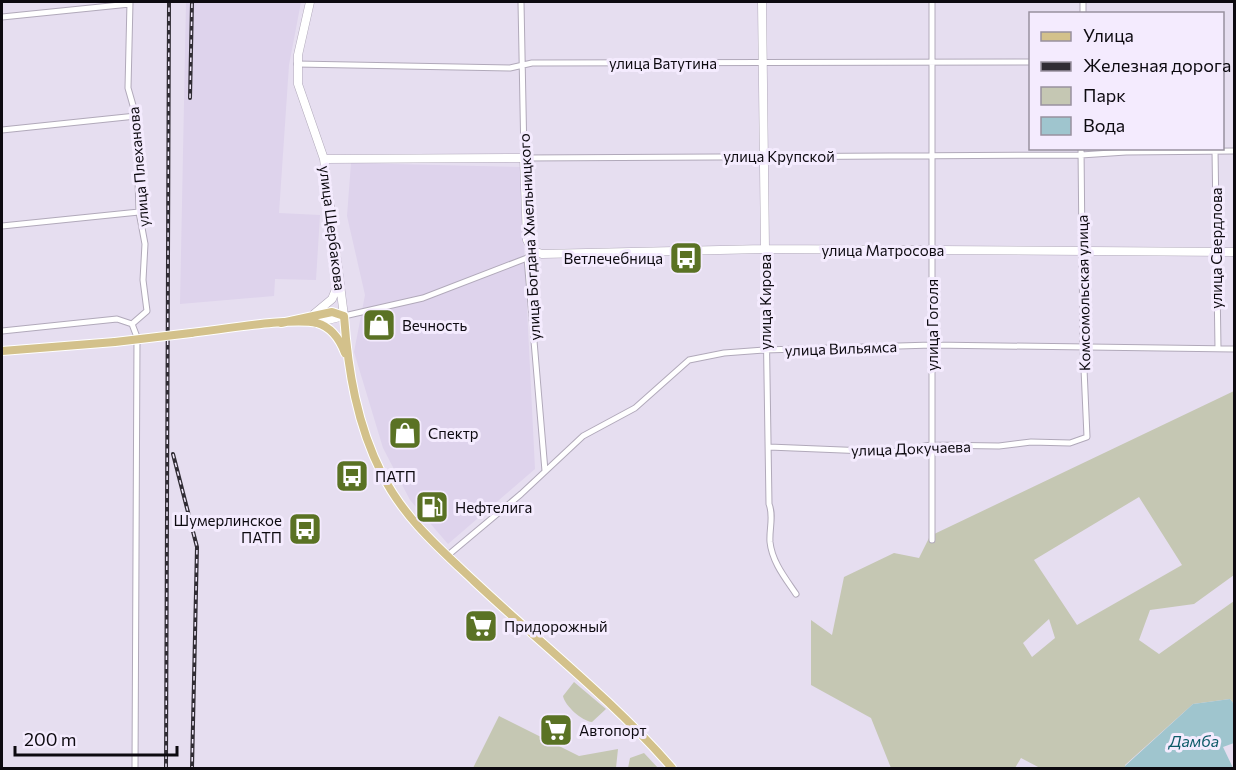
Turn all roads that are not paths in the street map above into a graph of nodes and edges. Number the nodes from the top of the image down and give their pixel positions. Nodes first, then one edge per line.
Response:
1 (310, 2) edge
2 (521, 2) edge
3 (762, 2) edge
4 (932, 2) edge
5 (130, 3) edge
6 (2, 17) edge
7 (1029, 62) edge
8 (763, 63) junction
9 (932, 63) junction
10 (297, 64) junction
11 (521, 66) junction
12 (136, 116) junction
13 (2, 130) edge
14 (1081, 150) edge
15 (1215, 150) edge
16 (1234, 151) edge
17 (765, 156) junction
18 (932, 156) junction
19 (1081, 156) junction
20 (524, 158) junction
21 (324, 159) junction
22 (139, 212) junction
23 (2, 226) edge
24 (765, 249) junction
25 (932, 250) junction
26 (1083, 250) junction
27 (533, 251) junction
28 (1217, 252) junction
29 (1234, 252) edge
30 (527, 258) junction
31 (340, 274) junction
32 (344, 316) junction
33 (314, 319) junction
34 (132, 324) junction
35 (2, 331) edge
36 (932, 345) junction
37 (1083, 346) junction
38 (1218, 348) junction
39 (1234, 349) edge
40 (765, 350) junction
41 (2, 351) edge
42 (347, 359) junction
43 (1087, 437) joint
44 (931, 445) junction
45 (769, 447) junction
46 (545, 471) junction
47 (932, 540) dead end
48 (447, 556) junction
49 (796, 594) dead end
50 (135, 768) edge
51 (672, 768) edge

1 - 10 street, улица Щербакова
2 - 11 street, улица Богдана Хмельницкого
3 - 8 street, улица Кирова
4 - 9 street, улица Гоголя
5 - 6 street
5 - 12 street, улица Плеханова
7 - 9 street, улица Ватутина
8 - 9 street, улица Ватутина
8 - 11 street, улица Ватутина
8 - 17 street, улица Кирова
9 - 18 street, улица Гоголя
10 - 11 street, улица Ватутина
10 - 21 street, улица Щербакова
11 - 20 street, улица Богдана Хмельницкого
12 - 13 street
12 - 22 street, улица Плеханова
14 - 19 street, Комсомольская улица
15 - 16 street, улица Крупской
15 - 19 street, улица Крупской
15 - 28 street, улица Свердлова
17 - 18 street, улица Крупской
17 - 20 street, улица Крупской
17 - 24 street, улица Кирова
18 - 19 street, улица Крупской
18 - 25 street, улица Гоголя
19 - 26 street, Комсомольская улица
20 - 21 street, улица Крупской
20 - 27 street, улица Богдана Хмельницкого
21 - 31 street, улица Щербакова
22 - 23 street
22 - 34 street, улица Плеханова
24 - 25 street, улица Матросова
24 - 27 street, улица Матросова
24 - 40 street, улица Кирова
25 - 26 street, улица Матросова
25 - 36 street, улица Гоголя
26 - 28 street, улица Матросова
26 - 37 street, Комсомольская улица
27 - 30 street, улица Богдана Хмельницкого
28 - 29 street, улица Матросова
28 - 38 street, улица Свердлова
30 - 32 street
30 - 46 street, улица Богдана Хмельницкого
31 - 32 street, улица Щербакова
31 - 33 street
32 - 33 main road
32 - 42 main road
33 - 41 main road, bridge
33 - 42 main road
34 - 35 street
34 - 50 street
36 - 37 street, улица Вильямса
36 - 40 street, улица Вильямса
36 - 44 street, улица Гоголя
37 - 38 street, улица Вильямса
37 - 43 street, Комсомольская улица
38 - 39 street, улица Вильямса
40 - 45 street, улица Кирова
40 - 46 street, улица Вильямса
42 - 48 main road
43 - 44 street, улица Докучаева
44 - 45 street, улица Докучаева
44 - 47 street, улица Гоголя
45 - 49 street, улица Кирова
46 - 48 street, улица Вильямса
48 - 51 main road

